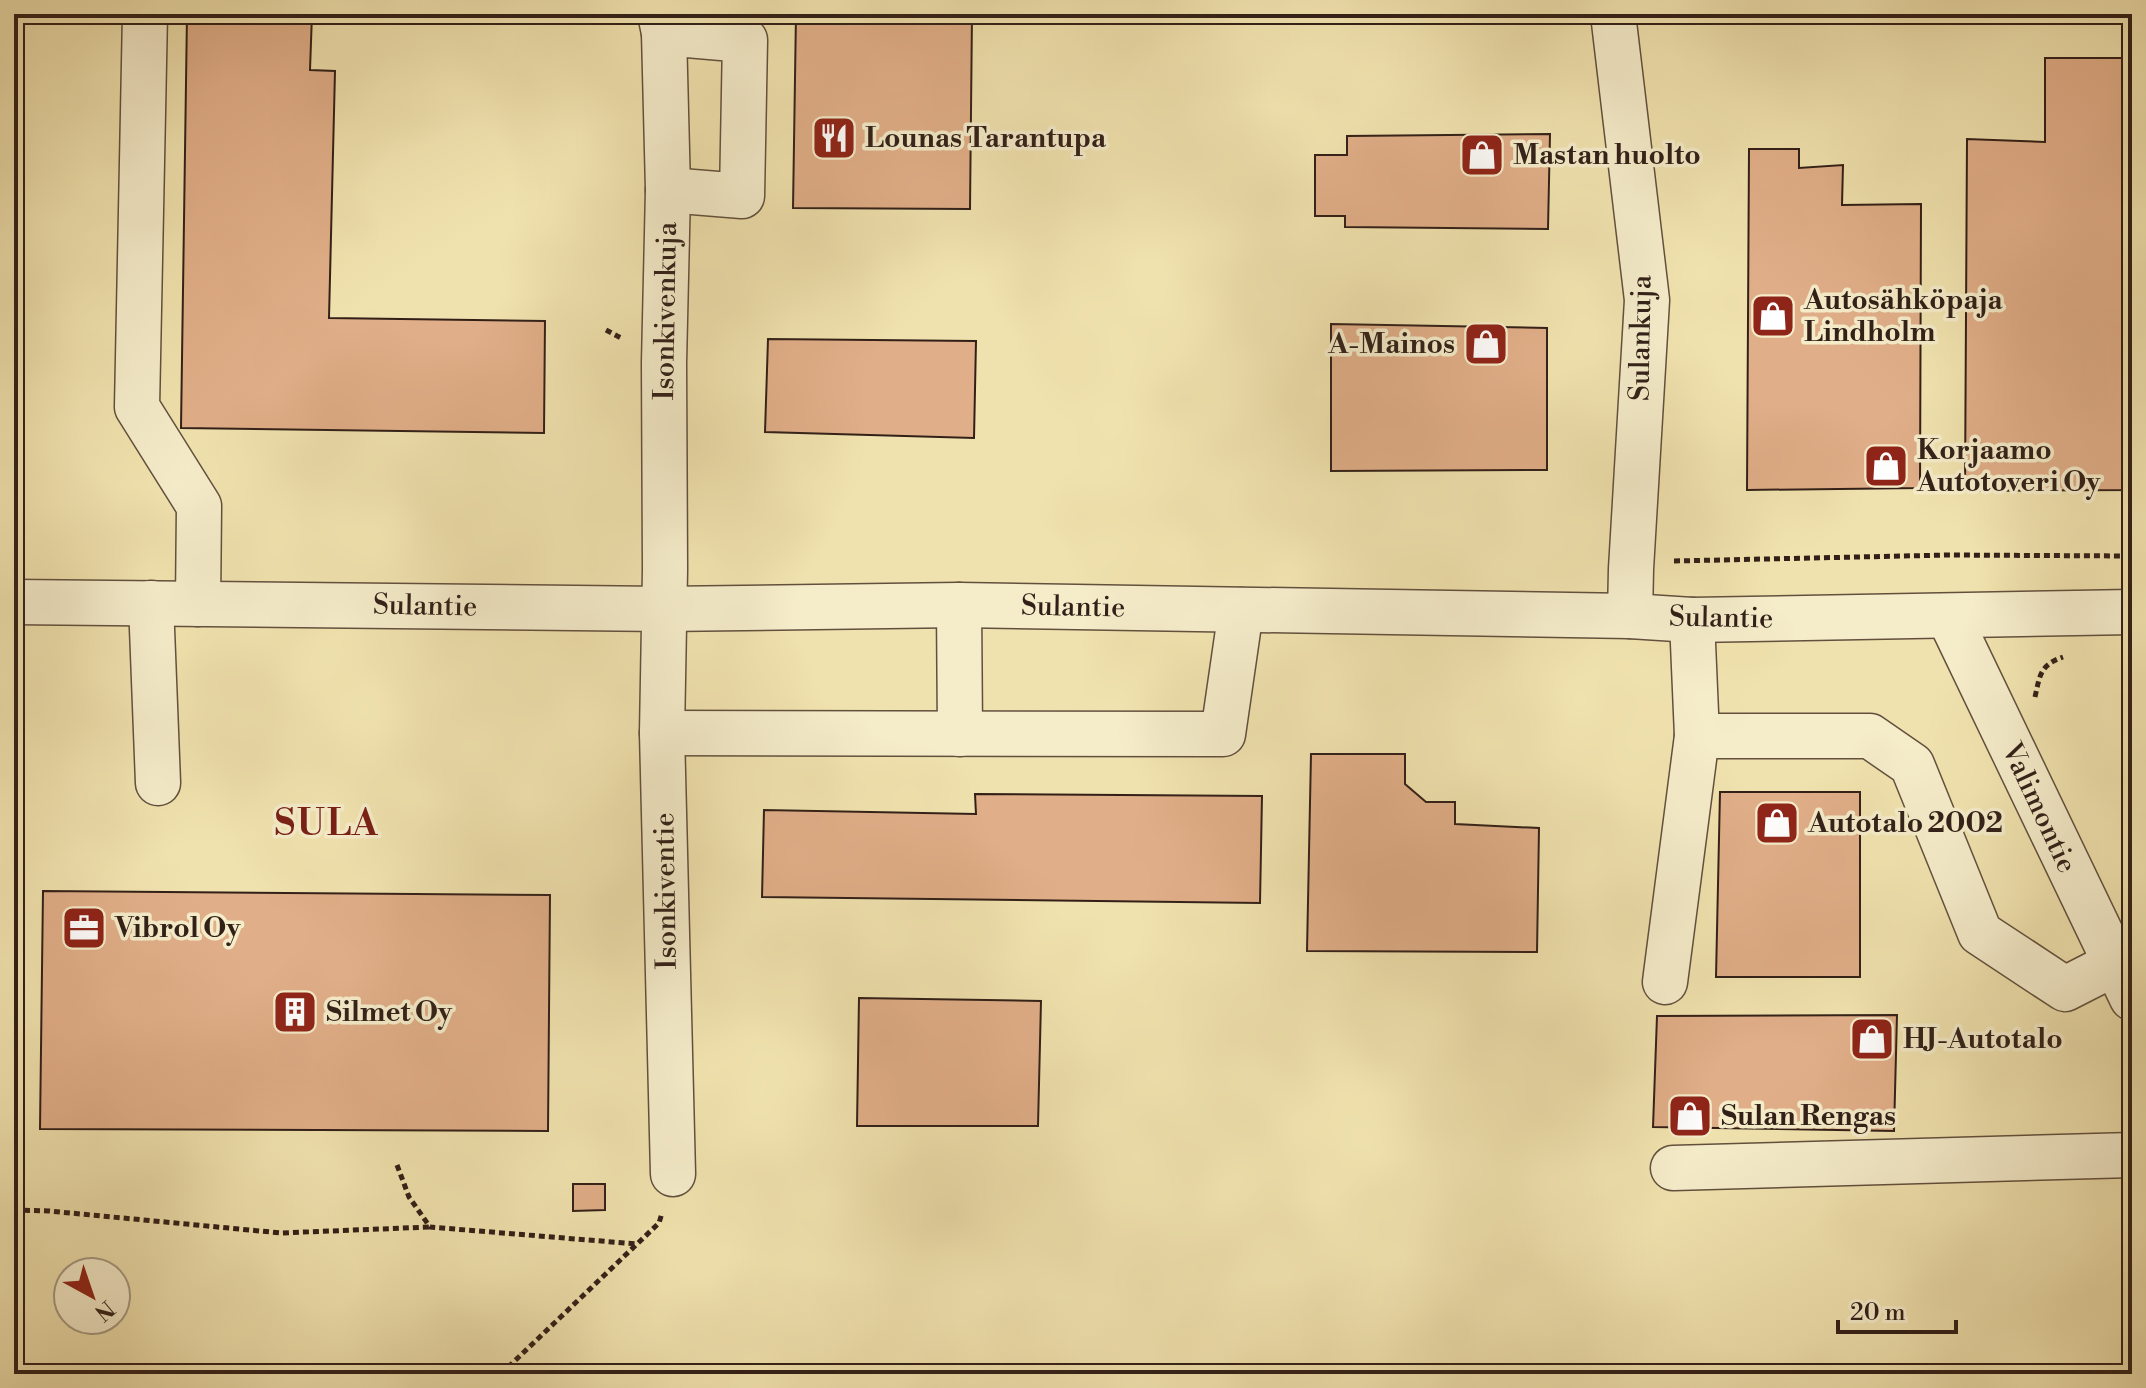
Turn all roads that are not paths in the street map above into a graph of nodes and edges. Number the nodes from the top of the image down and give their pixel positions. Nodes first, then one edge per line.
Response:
1 (145, 14) edge
2 (1613, 14) edge
3 (662, 23) edge
4 (668, 190) junction
5 (14, 602) edge
6 (151, 603) junction
7 (198, 604) junction
8 (959, 605) junction
9 (663, 609) junction
10 (1241, 610) junction
11 (2132, 612) edge
12 (1630, 616) junction
13 (1949, 617) junction
14 (1692, 620) junction
15 (662, 733) junction
16 (960, 734) junction
17 (1697, 736) junction
18 (158, 783) dead end
19 (2123, 981) edge
20 (1665, 982) dead end
21 (2132, 1155) edge
22 (1673, 1168) dead end
23 (673, 1174) road end

1 - 7 street
2 - 12 street, Sulankuja
3 - 4 street, Isonkivenkuja
3 - 4 street
4 - 9 street, Isonkivenkuja
5 - 6 street, Sulantie
6 - 7 street, Sulantie
6 - 18 street
7 - 9 street, Sulantie
8 - 9 street, Sulantie
8 - 10 street, Sulantie
8 - 16 street
9 - 15 street, Isonkiventie
10 - 12 street, Sulantie
10 - 16 street
11 - 13 street, Sulantie
12 - 14 street, Sulantie
13 - 14 street, Sulantie
13 - 19 street, Valimontie
14 - 17 street
15 - 16 street
15 - 23 street, Isonkiventie
17 - 19 street
17 - 20 street
21 - 22 street

